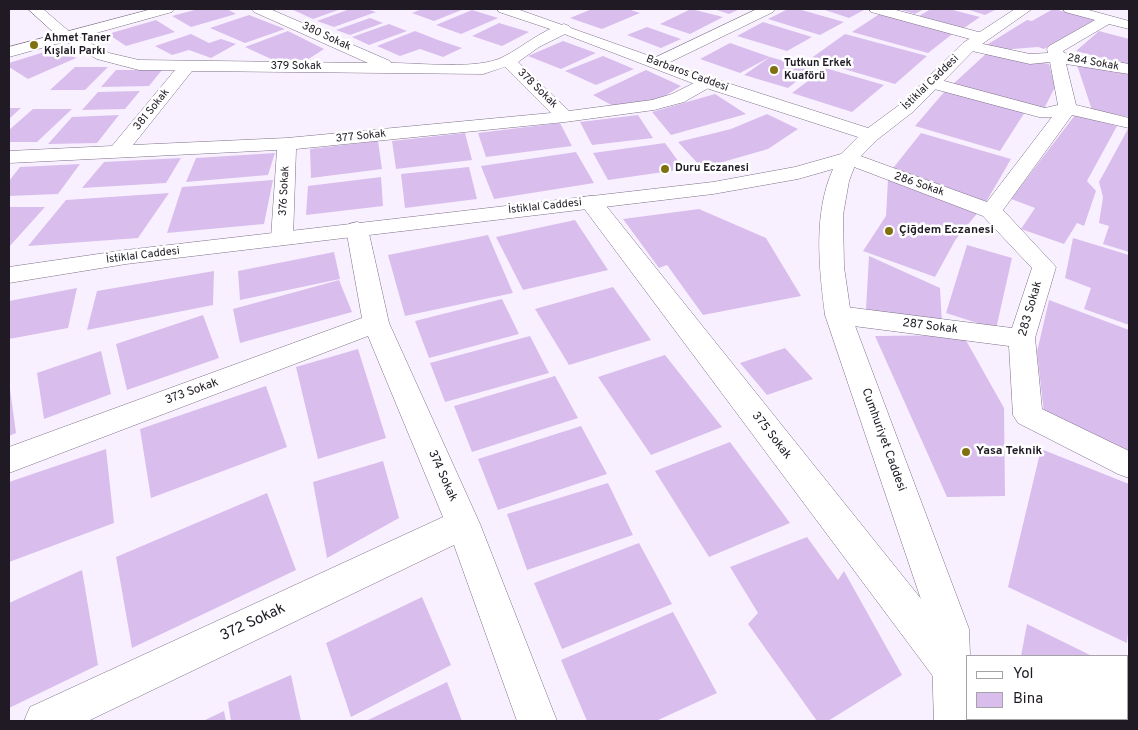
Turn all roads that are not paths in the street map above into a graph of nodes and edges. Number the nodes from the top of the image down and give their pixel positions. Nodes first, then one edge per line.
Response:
1 (35, 9) edge
2 (167, 9) edge
3 (259, 9) edge
4 (504, 9) edge
5 (768, 9) edge
6 (876, 9) edge
7 (1025, 9) edge
8 (1070, 9) edge
9 (563, 12) dead end
10 (541, 21) junction
11 (1119, 22) edge
12 (564, 29) junction
13 (66, 36) junction
14 (975, 41) junction
15 (9, 52) edge
16 (1056, 57) junction
17 (508, 61) junction
18 (656, 63) junction
19 (187, 66) junction
20 (392, 68) junction
21 (1129, 69) edge
22 (706, 82) junction
23 (933, 83) junction
24 (1068, 109) junction
25 (565, 117) junction
26 (1129, 123) edge
27 (871, 135) junction
28 (288, 144) junction
29 (117, 153) junction
30 (9, 157) edge
31 (848, 158) junction
32 (591, 202) junction
33 (991, 211) junction
34 (357, 229) junction
35 (282, 238) junction
36 (9, 275) edge
37 (838, 315) junction
38 (376, 323) junction
39 (1022, 338) junction
40 (9, 460) edge
41 (1129, 464) edge
42 (463, 524) junction
43 (952, 669) junction
44 (44, 721) edge
45 (536, 721) edge
46 (954, 721) edge

1 - 13 street, 379 Sokak
2 - 13 street
3 - 20 street, 380 Sokak
4 - 10 street, Barbaros Caddesi
5 - 18 street
6 - 14 street, 284 Sokak
7 - 14 street, İstiklal Caddesi
8 - 11 street
9 - 10 street
10 - 12 street, Barbaros Caddesi
11 - 16 street
12 - 17 street, 379 Sokak
12 - 18 street, Barbaros Caddesi
13 - 15 street
13 - 19 street, 379 Sokak
14 - 16 street, 284 Sokak
14 - 23 street, İstiklal Caddesi
16 - 21 street, 284 Sokak
16 - 24 street
17 - 20 street, 379 Sokak
17 - 25 street, 378 Sokak
18 - 22 street, Barbaros Caddesi
19 - 20 street, 379 Sokak
19 - 29 street, 381 Sokak
22 - 25 street, 377 Sokak
22 - 27 street, Barbaros Caddesi
23 - 24 street
23 - 27 street, İstiklal Caddesi
24 - 26 street
24 - 33 street
25 - 28 street, 377 Sokak
27 - 31 street, İstiklal Caddesi
28 - 29 street, 377 Sokak
28 - 35 street, 376 Sokak
29 - 30 street, 377 Sokak
31 - 32 street, İstiklal Caddesi
31 - 33 street, 286 Sokak
31 - 37 street, Cumhuriyet Caddesi
32 - 34 street, İstiklal Caddesi
32 - 43 street, 375 Sokak
33 - 39 street, 283 Sokak
34 - 35 street, İstiklal Caddesi
34 - 38 street, 374 Sokak
35 - 36 street, İstiklal Caddesi
37 - 39 street, 287 Sokak
37 - 43 street, Cumhuriyet Caddesi
38 - 40 street, 373 Sokak
38 - 42 street, 374 Sokak
39 - 41 street, 283 Sokak
42 - 44 street, 372 Sokak
42 - 45 street, 374 Sokak
43 - 46 street, Cumhuriyet Caddesi

